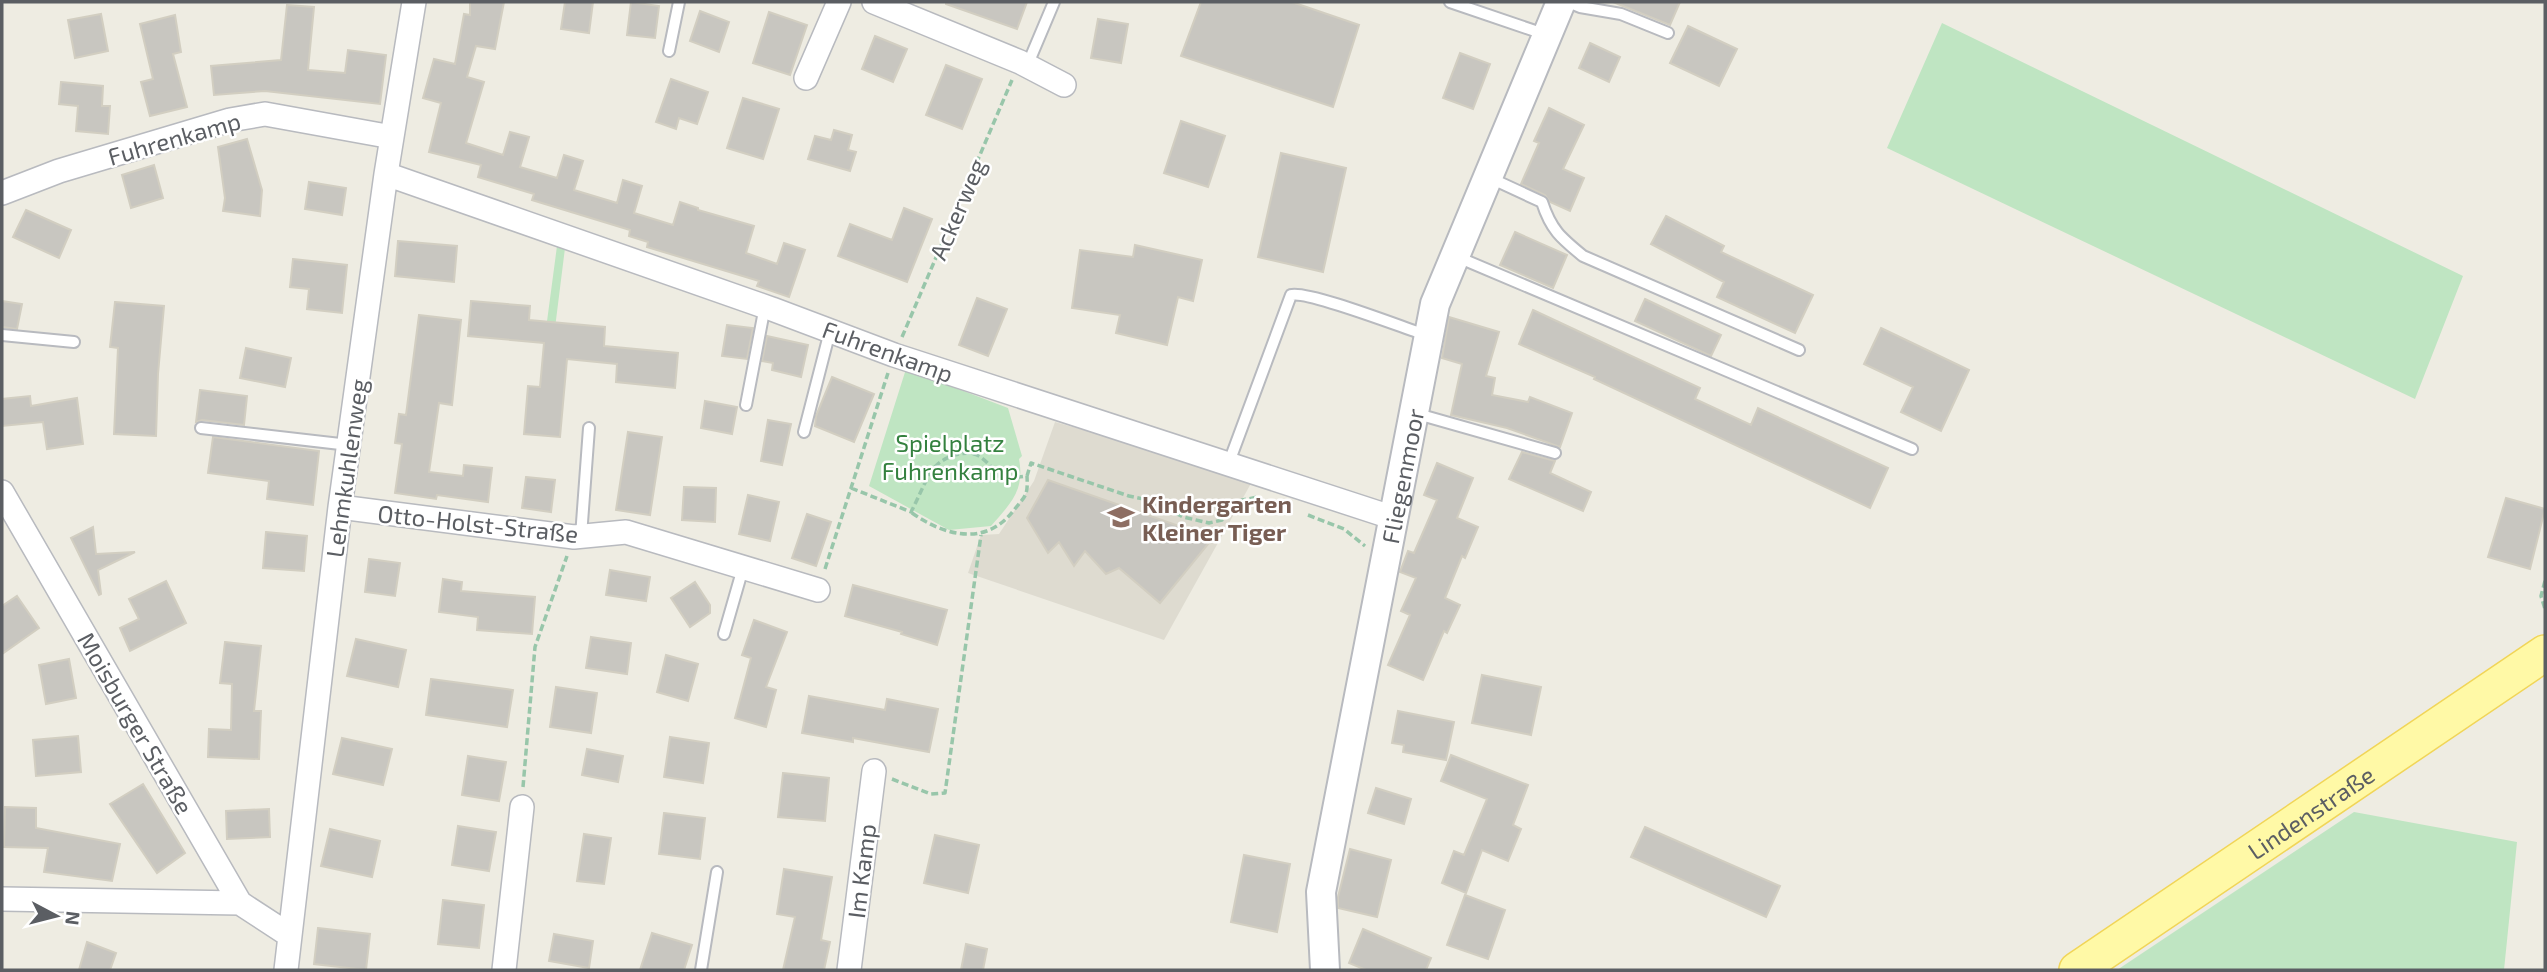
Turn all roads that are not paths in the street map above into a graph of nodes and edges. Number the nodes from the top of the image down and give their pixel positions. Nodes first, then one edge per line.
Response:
1 (414, 2) edge
2 (680, 2) edge
3 (839, 2) edge
4 (874, 2) edge
5 (1054, 2) edge
6 (1450, 2) edge
7 (1561, 2) edge
8 (1568, 2) edge
9 (1668, 33) dead end
10 (1547, 35) junction
11 (668, 51) dead end
12 (1023, 64) junction
13 (806, 78) dead end
14 (1064, 85) dead end
15 (392, 137) junction
16 (386, 174) junction
17 (1488, 177) junction
18 (2, 193) edge
19 (1455, 257) junction
20 (765, 306) junction
21 (831, 331) junction
22 (2, 335) edge
23 (1429, 336) junction
24 (74, 342) dead end
25 (1800, 350) dead end
26 (746, 405) dead end
27 (1415, 413) junction
28 (201, 428) dead end
29 (589, 428) dead end
30 (804, 432) dead end
31 (349, 444) junction
32 (1912, 449) dead end
33 (1555, 453) dead end
34 (1228, 464) junction
35 (2, 492) edge
36 (340, 507) junction
37 (1394, 519) junction
38 (578, 536) junction
39 (743, 568) junction
40 (818, 590) road end
41 (724, 634) dead end
42 (2545, 653) edge
43 (874, 771) road end
44 (522, 807) road end
45 (717, 872) dead end
46 (2, 899) edge
47 (240, 903) junction
48 (289, 935) junction
49 (288, 969) edge
50 (504, 970) edge
51 (701, 970) edge
52 (849, 970) edge
53 (1325, 970) edge
54 (2077, 970) edge

1 - 15 street, Lehmkuhlenweg
2 - 11 lane
3 - 13 street
4 - 12 street
5 - 12 lane
6 - 10 lane
7 - 10 street, Fliegenmoor
8 - 9 lane
10 - 17 street, Fliegenmoor
12 - 14 street
15 - 16 street, Lehmkuhlenweg
15 - 18 street, Fuhrenkamp
16 - 20 street, Fuhrenkamp
16 - 31 street, Lehmkuhlenweg
17 - 19 street, Fliegenmoor
17 - 25 lane
19 - 23 street, Fliegenmoor
19 - 32 lane
20 - 21 street, Fuhrenkamp
20 - 26 lane
21 - 30 lane
21 - 34 street, Fuhrenkamp
22 - 24 lane
23 - 27 street, Fliegenmoor
23 - 34 lane
27 - 33 lane
27 - 37 street, Fliegenmoor
28 - 31 lane
29 - 38 lane
31 - 36 street, Lehmkuhlenweg
34 - 37 street, Fuhrenkamp
35 - 47 street, Moisburger Straße
36 - 38 street, Otto-Holst-Straße
36 - 48 street, Lehmkuhlenweg
37 - 53 street, Fliegenmoor
38 - 39 street, Otto-Holst-Straße
39 - 40 street, Otto-Holst-Straße
39 - 41 lane
42 - 54 main road, Lindenstraße
43 - 52 street, Im Kamp
44 - 50 street
45 - 51 lane
46 - 47 street
47 - 48 street, Moisburger Straße
48 - 49 street, Lehmkuhlenweg

